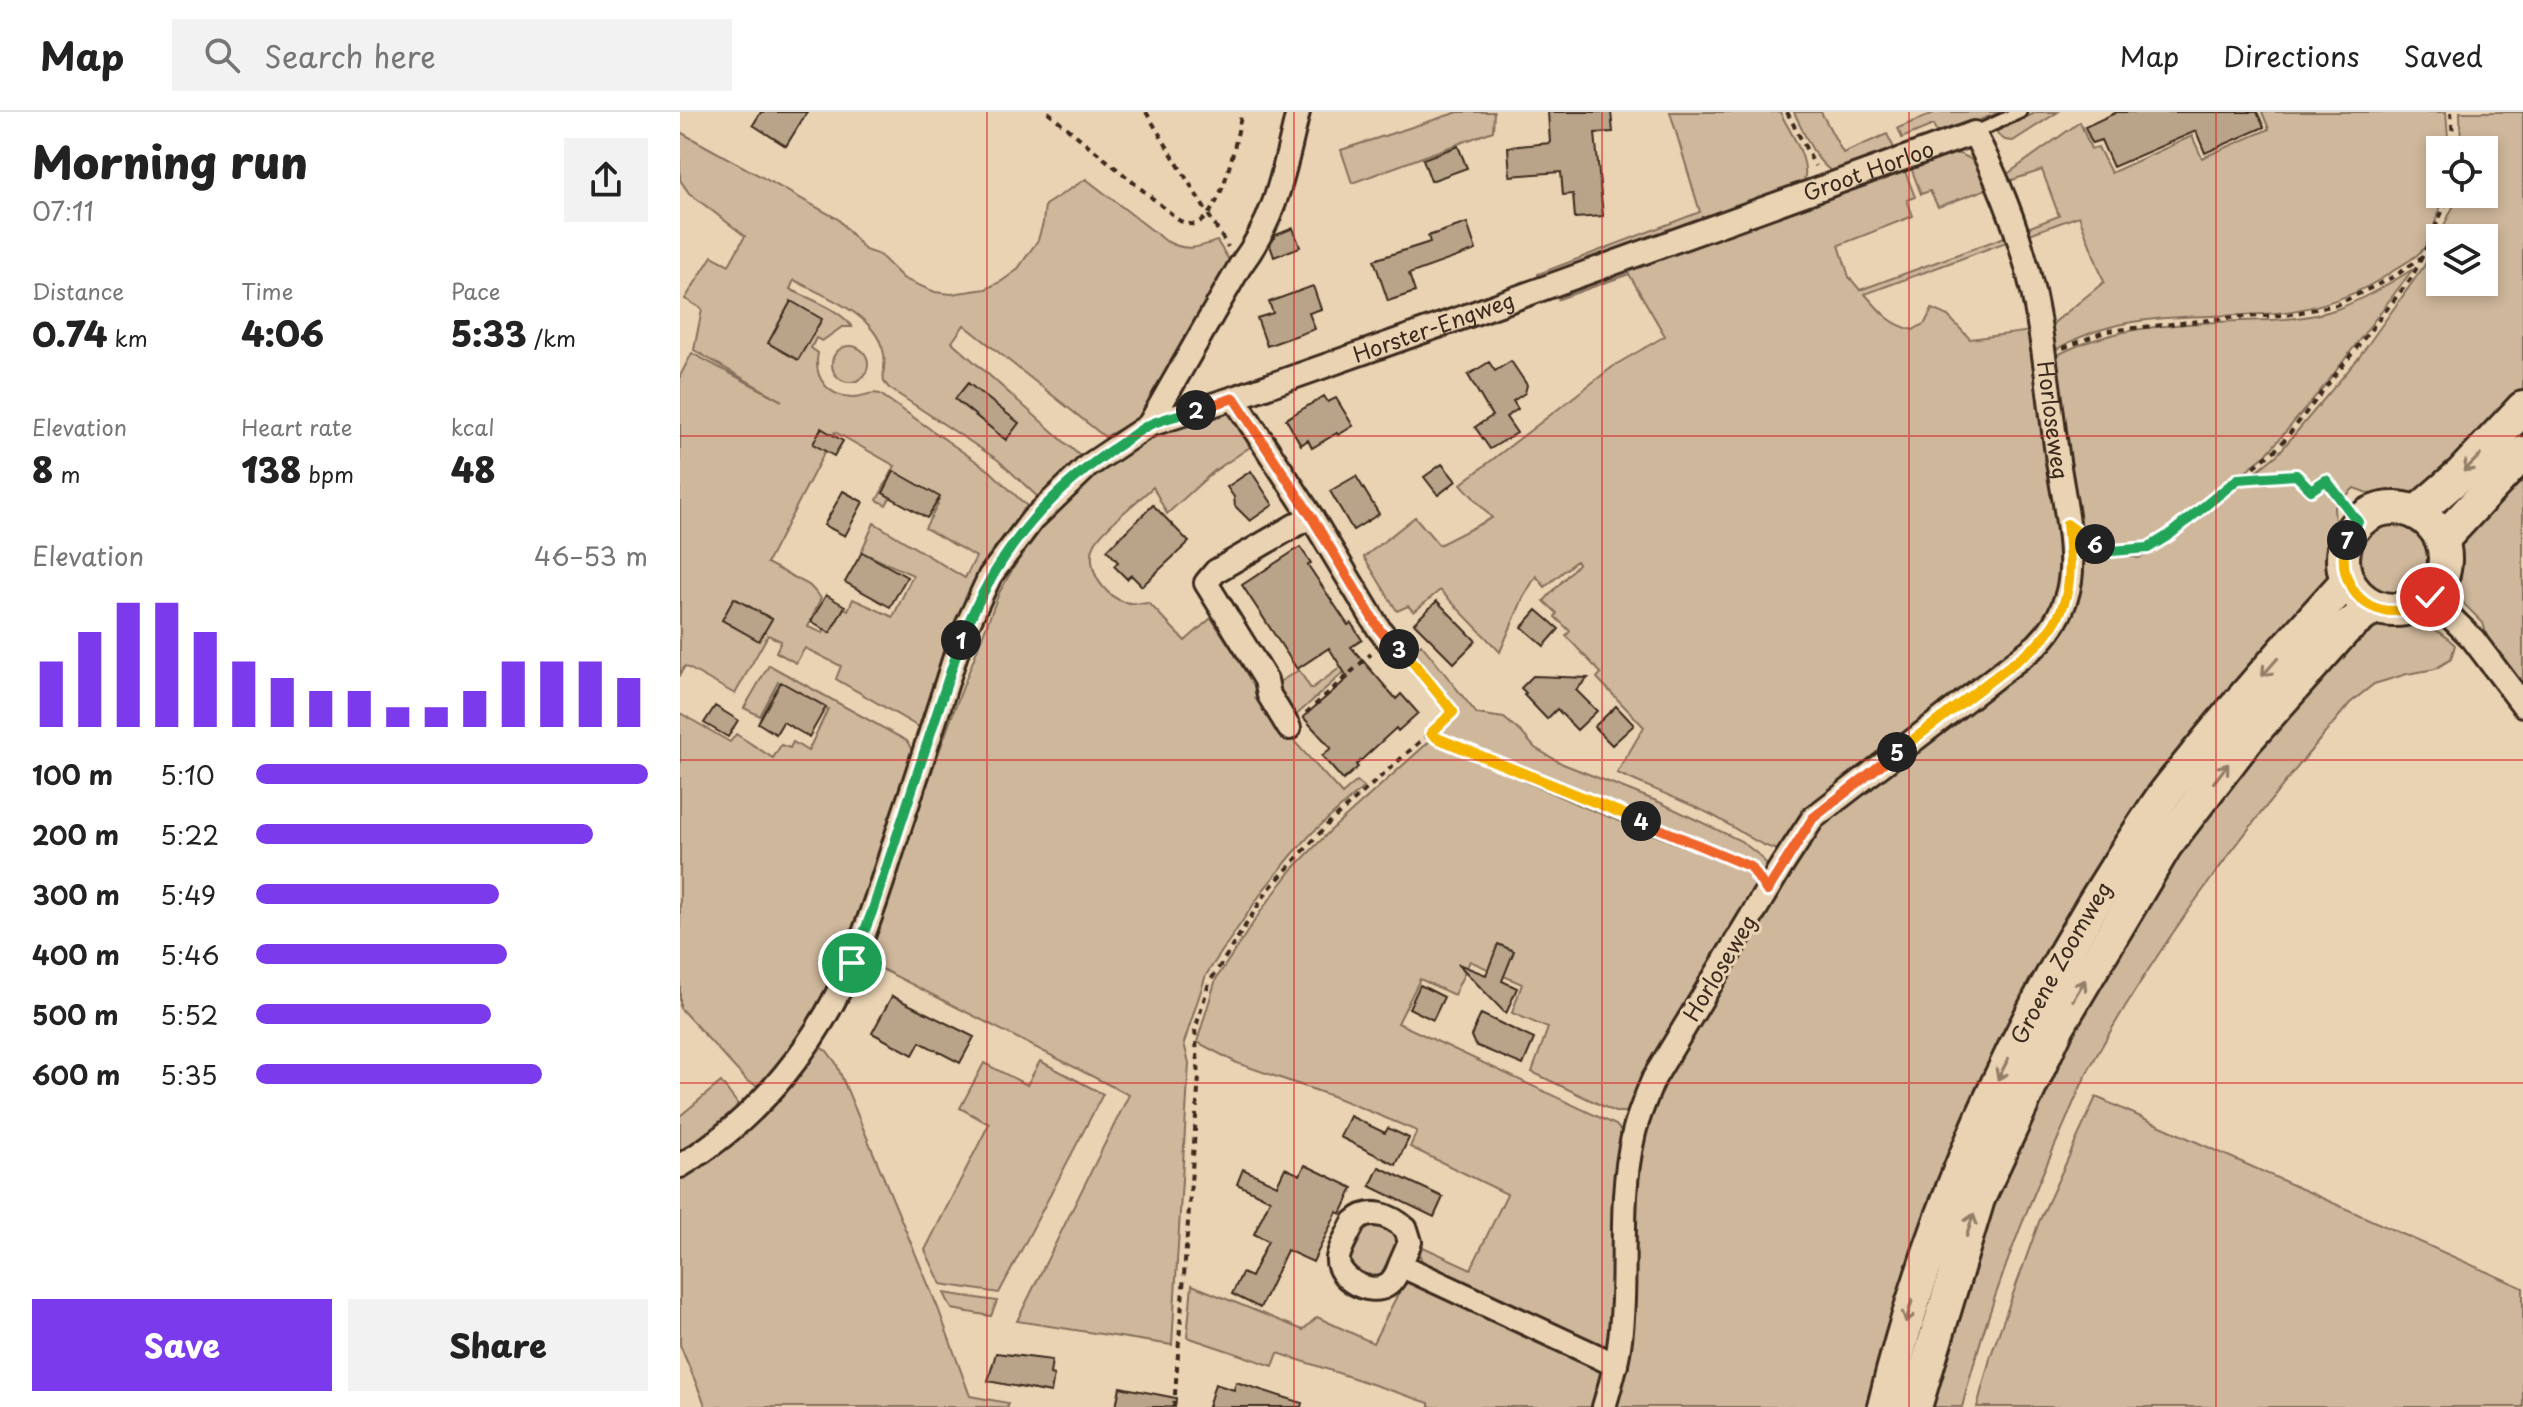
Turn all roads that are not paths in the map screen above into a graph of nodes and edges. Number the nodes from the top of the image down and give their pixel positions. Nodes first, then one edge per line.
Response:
1 (1298, 112) edge
2 (2020, 112) edge
3 (1974, 133) junction
4 (1716, 226) joint
5 (1234, 398) junction
6 (2523, 408) edge
7 (1149, 425) junction
8 (2523, 453) edge
9 (2416, 513) junction
10 (1311, 516) junction
11 (2442, 540) junction
12 (2347, 581) junction
13 (2430, 597) junction
14 (2373, 607) junction
15 (1390, 643) road end
16 (2523, 705) edge
17 (1289, 728) road end
18 (680, 1166) edge
19 (1400, 1265) dead end
20 (1616, 1365) junction
21 (1604, 1407) edge
22 (1884, 1407) edge
23 (1915, 1407) edge

1 - 7 street, Horster-Engweg
2 - 3 lane, Groot Horloo
3 - 4 street, Groot Horloo
3 - 20 street, Horloseweg
4 - 5 street, Horster-Engweg
5 - 7 street, Horster-Engweg
5 - 10 street
6 -> 9 main road
7 - 18 street, Horster-Engweg
8 - 11 main road
9 - 11 main road
9 - 12 main road
10 - 15 street
10 - 17 street
11 - 13 main road
12 - 14 main road
12 -> 22 main road, Groene Zoomweg
13 - 14 main road
13 - 16 street
23 -> 14 main road, Groene Zoomweg
19 - 20 street
20 - 21 street, Horloseweg

